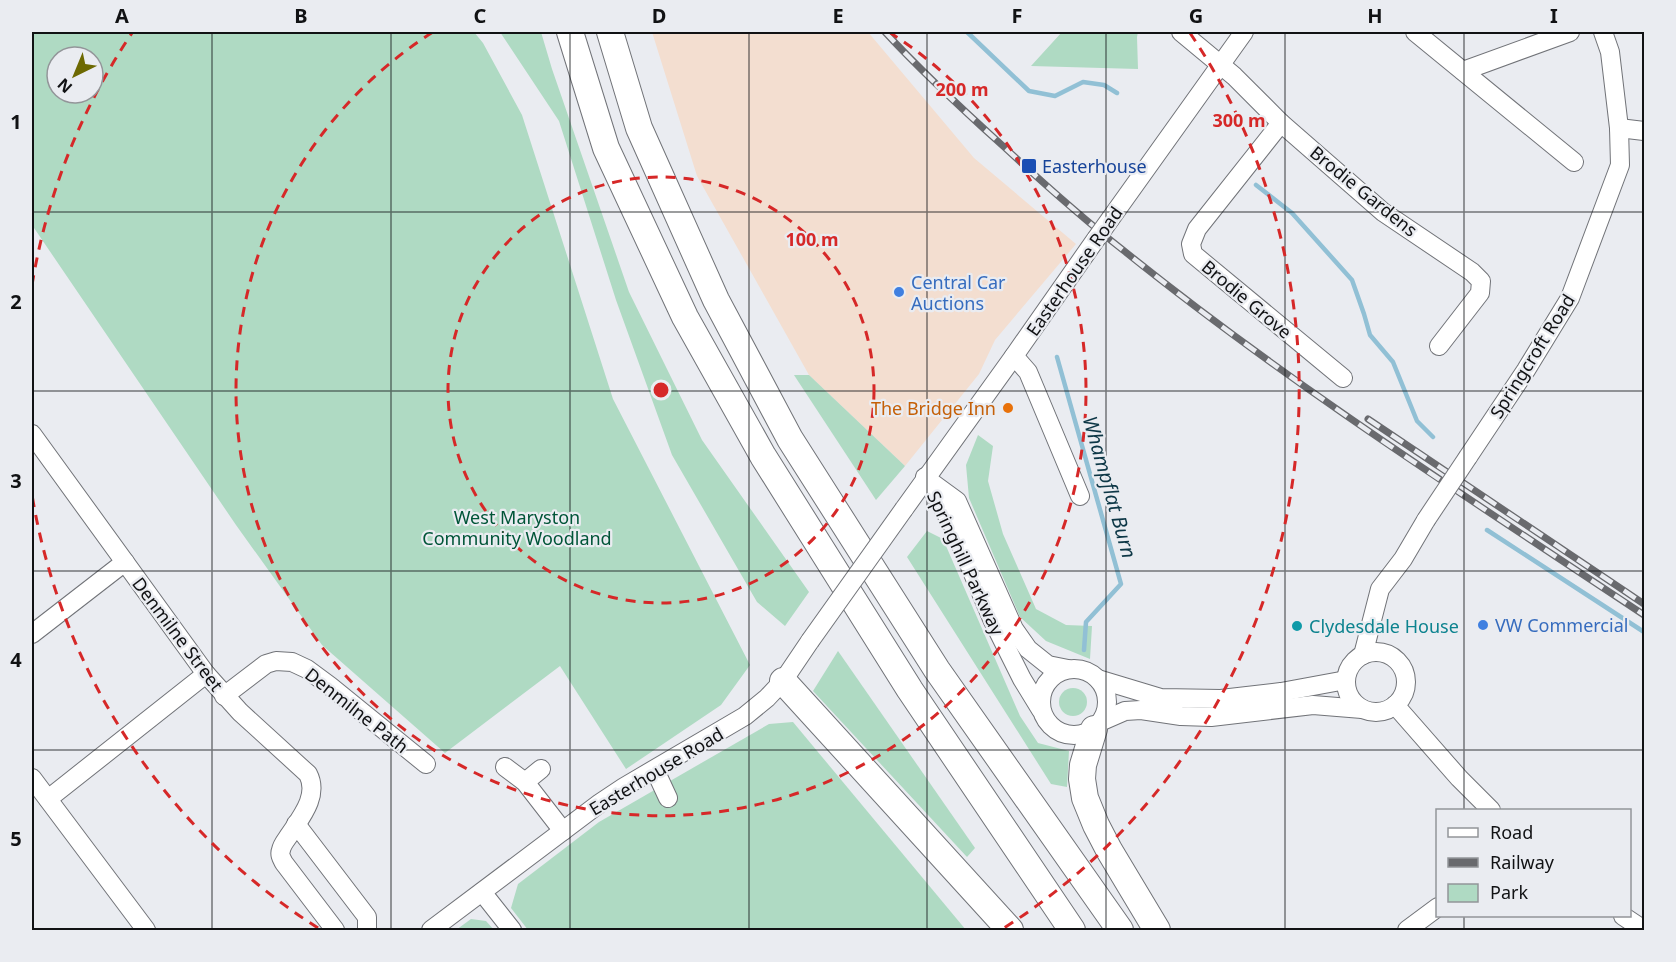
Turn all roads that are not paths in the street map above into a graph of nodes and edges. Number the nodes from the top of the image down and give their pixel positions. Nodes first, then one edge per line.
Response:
1 (570, 32) edge
2 (610, 32) edge
3 (1181, 32) edge
4 (1244, 32) edge
5 (1415, 32) edge
6 (1570, 32) edge
7 (1603, 32) edge
8 (1221, 64) junction
9 (1463, 71) junction
10 (1281, 123) junction
11 (1619, 128) junction
12 (1644, 132) edge
13 (1574, 162) dead end
14 (1439, 346) dead end
15 (1014, 356) junction
16 (1343, 378) dead end
17 (32, 434) edge
18 (925, 477) junction
19 (1080, 496) dead end
20 (125, 562) junction
21 (32, 634) edge
22 (1363, 655) junction
23 (1068, 669) junction
24 (206, 674) junction
25 (1098, 679) junction
26 (1346, 680) junction
27 (783, 681) junction
28 (224, 696) junction
29 (1395, 705) junction
30 (1362, 709) junction
31 (1041, 710) junction
32 (1098, 725) junction
33 (426, 764) dead end
34 (505, 767) dead end
35 (542, 769) dead end
36 (655, 770) junction
37 (32, 778) edge
38 (525, 782) junction
39 (668, 798) dead end
40 (48, 799) junction
41 (1490, 809) edge
42 (296, 824) junction
43 (562, 831) junction
44 (482, 892) junction
45 (1436, 908) edge
46 (1626, 917) edge
47 (137, 927) edge
48 (335, 930) edge
49 (367, 930) edge
50 (431, 930) edge
51 (512, 930) edge
52 (1010, 930) edge
53 (1072, 930) edge
54 (1120, 930) edge
55 (1157, 930) edge
56 (1407, 930) edge
57 (1644, 930) edge

1 - 53 highway
2 - 54 highway
3 - 8 street, Brodie Gardens
4 - 8 street, Easterhouse Road
5 - 9 street
6 - 9 street
7 - 11 street, Springcroft Road
8 - 10 street, Brodie Gardens
8 - 15 street, Easterhouse Road, bridge
9 - 13 street
10 - 14 street, Brodie Gardens
10 - 16 street, Brodie Grove
11 - 12 street
11 - 22 street, Springcroft Road, bridge
15 - 18 street, Easterhouse Road
15 - 19 street
17 - 20 street, Denmilne Street
18 - 23 street, Springhill Parkway
18 - 27 street, Easterhouse Road, bridge
18 - 31 street, Springhill Parkway
20 - 21 street
20 - 24 street, Denmilne Street
22 - 26 street
22 - 29 street
23 - 25 street, Springhill Parkway
23 - 31 street
24 - 28 street, Denmilne Street
24 - 40 street
25 - 26 street, Springhill Parkway
25 - 32 street
26 - 30 street
27 - 36 street, Easterhouse Road
27 - 52 highway
28 - 33 street, Denmilne Path
28 - 42 street, Denmilne Street
29 - 30 street
29 - 41 street
30 - 32 street, Springhill Parkway
31 - 32 street, Springhill Parkway
32 - 55 highway
34 - 38 street
35 - 38 street
36 - 39 street
36 - 43 street, Easterhouse Road
37 - 40 street
38 - 43 street
40 - 47 street
42 - 48 street, Denmilne Street
42 - 49 street
43 - 44 street, Easterhouse Road
44 - 50 street, Easterhouse Road
44 - 51 street
45 - 56 street
46 - 57 street

